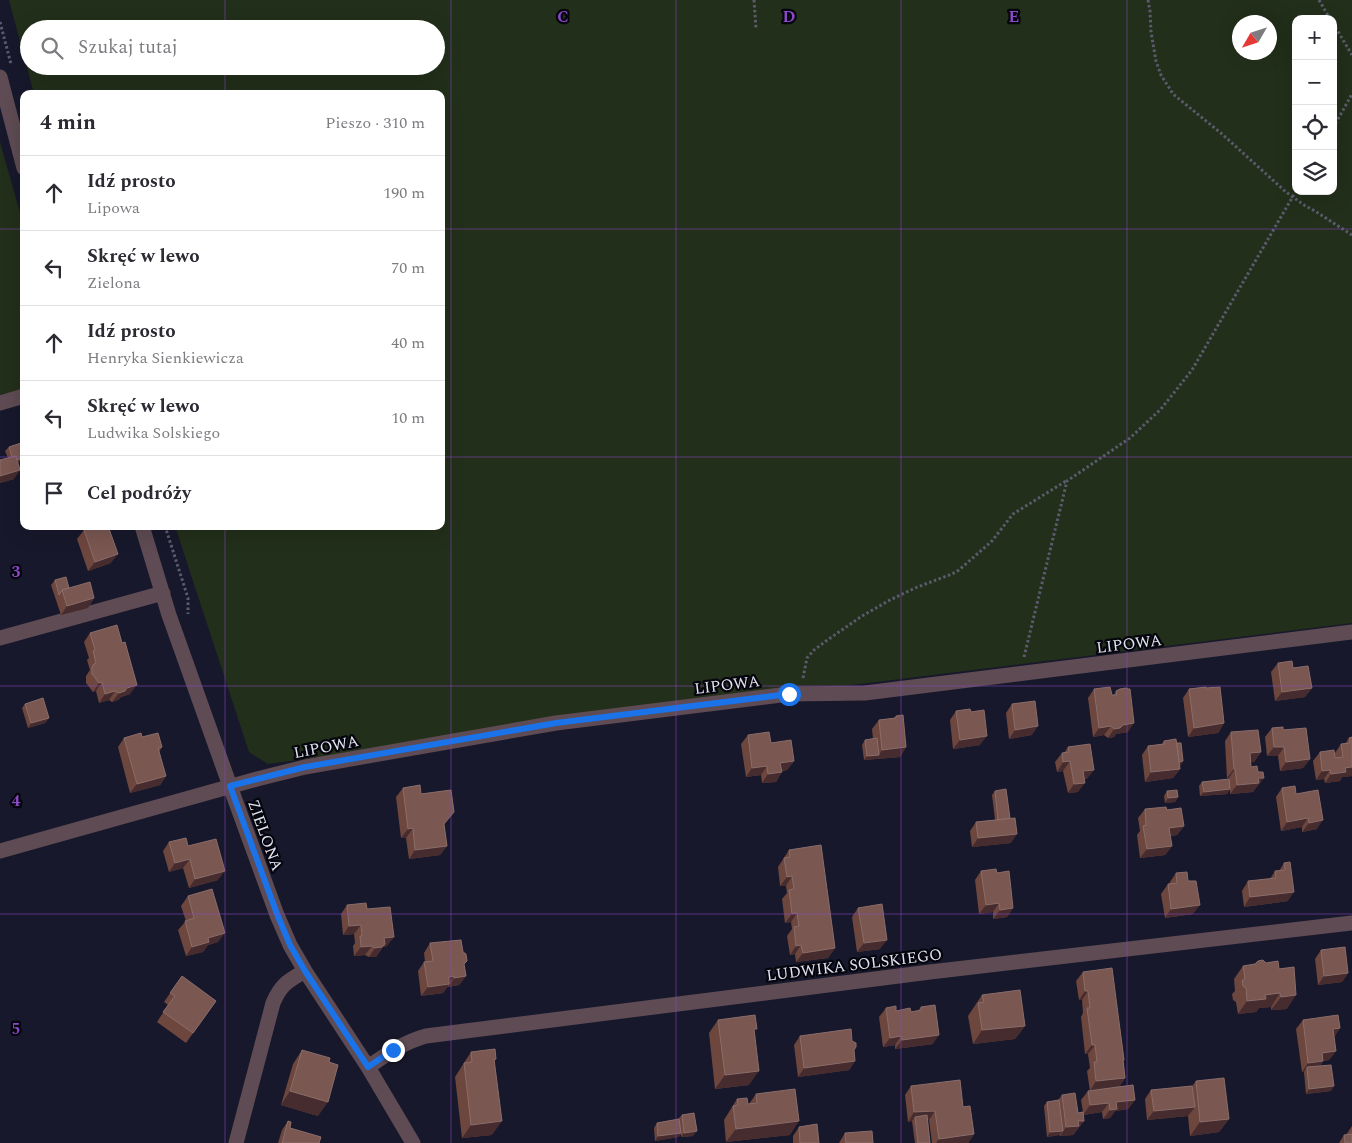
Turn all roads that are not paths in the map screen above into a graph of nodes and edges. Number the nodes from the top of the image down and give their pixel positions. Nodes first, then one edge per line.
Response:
1 (0, 77) edge
2 (20, 153) edge
3 (20, 397) edge
4 (0, 403) edge
5 (143, 530) edge
6 (163, 593) junction
7 (1352, 632) edge
8 (0, 638) edge
9 (230, 786) junction
10 (0, 851) edge
11 (1352, 923) edge
12 (305, 971) junction
13 (368, 1067) junction
14 (236, 1143) edge
15 (413, 1143) edge

1 - 2 street
3 - 4 street
5 - 6 street, ZIELONA
6 - 8 street
6 - 9 street, ZIELONA
7 - 9 street, LIPOWA
9 - 10 street, LIPOWA
9 - 12 street, ZIELONA
11 - 13 street, LUDWIKA SOLSKIEGO
12 - 13 street, ZIELONA
12 - 14 street
13 - 15 street, ZIELONA

